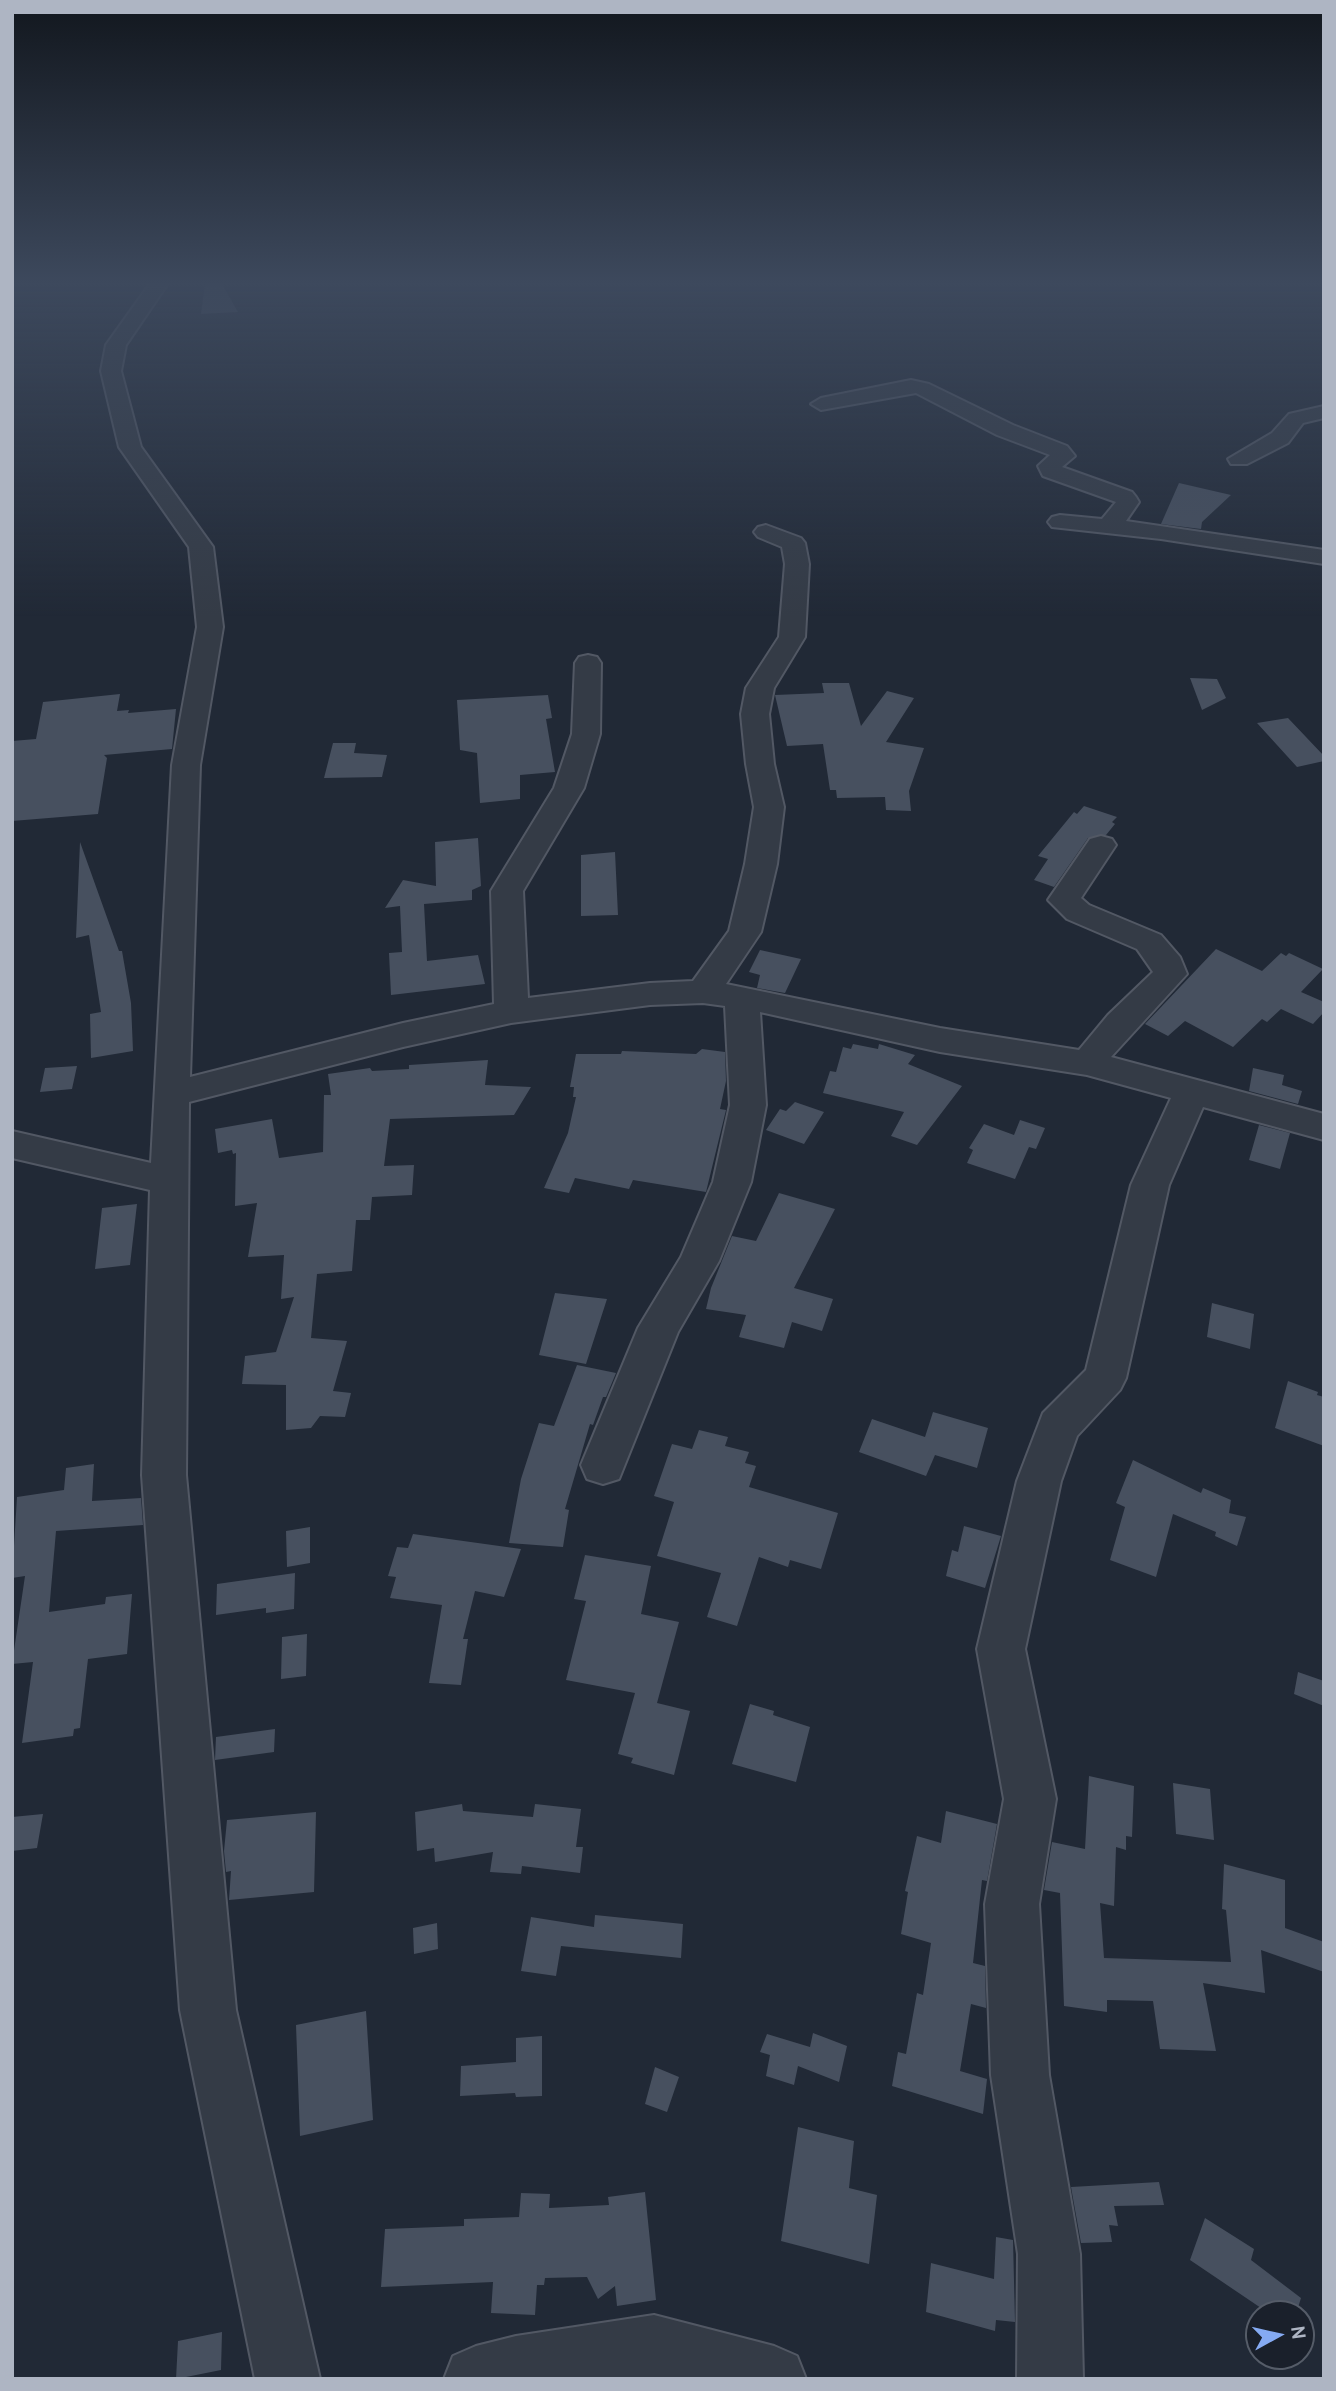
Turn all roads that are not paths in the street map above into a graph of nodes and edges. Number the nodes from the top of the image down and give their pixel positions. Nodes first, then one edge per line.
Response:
1 (117, 394) edge
2 (873, 394) edge
3 (933, 394) edge
4 (821, 404) dead end
5 (1324, 412) edge
6 (1238, 459) dead end
7 (1060, 522) dead end
8 (1107, 528) junction
9 (766, 533) dead end
10 (1324, 557) edge
11 (588, 663) dead end
12 (1101, 845) dead end
13 (703, 992) junction
14 (742, 996) junction
15 (511, 1012) junction
16 (1087, 1063) junction
17 (1192, 1091) junction
18 (171, 1094) junction
19 (1324, 1127) edge
20 (12, 1144) edge
21 (170, 1181) junction
22 (603, 1465) dead end
23 (288, 2379) edge
24 (476, 2379) edge
25 (774, 2379) edge
26 (1049, 2379) edge

1 - 18 street
2 - 4 street
3 - 8 street
5 - 6 street
7 - 8 street
8 - 10 street
9 - 13 street
11 - 15 street
12 - 16 street
13 - 14 street
13 - 15 street
14 - 16 street
14 - 22 street
15 - 18 street
16 - 17 street
17 - 19 street
17 - 26 street
18 - 21 street
20 - 21 street
21 - 23 street
24 - 25 street

